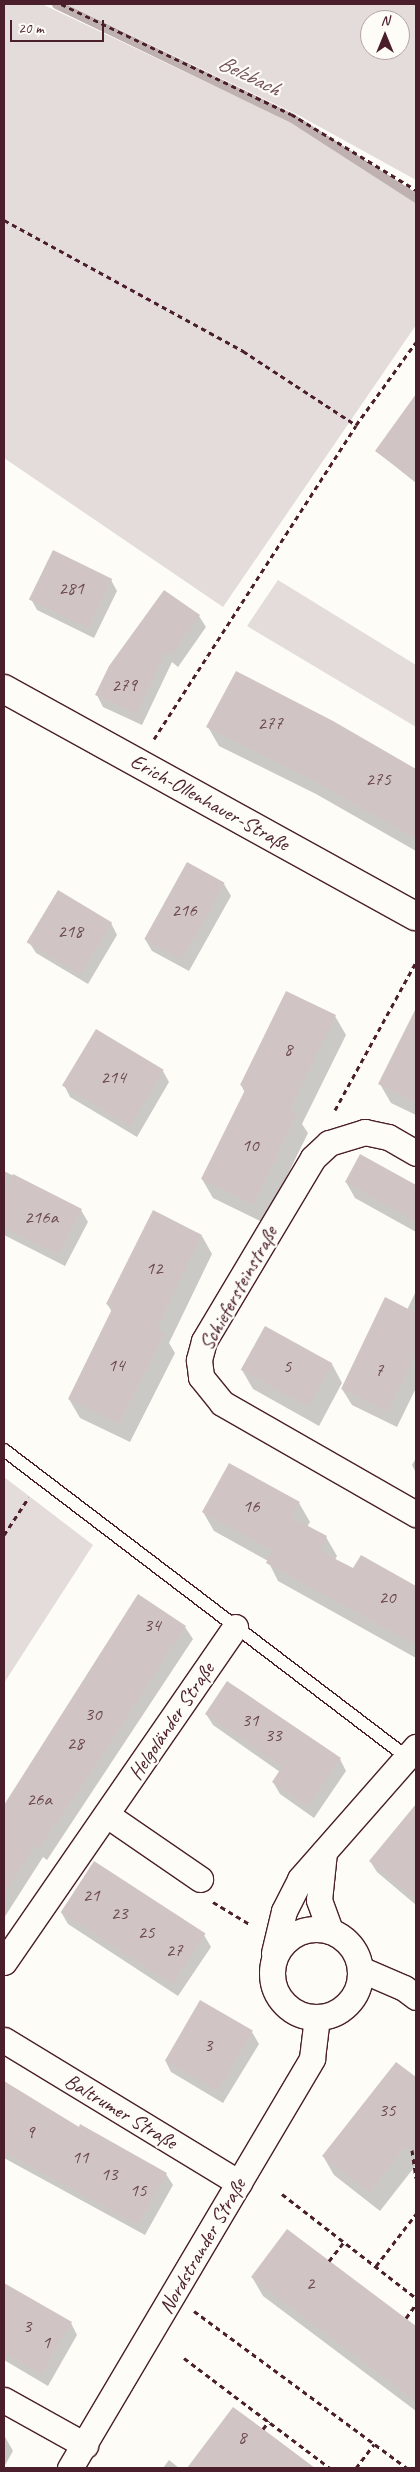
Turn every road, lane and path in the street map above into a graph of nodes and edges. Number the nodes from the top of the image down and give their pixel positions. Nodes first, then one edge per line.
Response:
1 (61, 4) edge
2 (416, 190) edge
3 (4, 220) edge
4 (416, 342) edge
5 (356, 425) junction
6 (4, 689) edge
7 (139, 763) junction
8 (416, 916) edge
9 (416, 962) edge
10 (345, 1136) junction
11 (416, 1153) edge
12 (4, 1450) edge
13 (40, 1479) junction
14 (416, 1514) edge
15 (4, 1535) edge
16 (235, 1627) junction
17 (412, 1753) edge
18 (107, 1815) junction
19 (324, 1852) junction
20 (200, 1879) joint
21 (280, 1928) junction
22 (330, 1930) junction
23 (273, 1958) junction
24 (4, 1962) edge
25 (360, 1969) junction
26 (416, 1997) edge
27 (317, 2017) junction
28 (4, 2040) edge
29 (412, 2150) dead end
30 (416, 2178) edge
31 (239, 2183) junction
32 (282, 2194) dead end
33 (416, 2214) edge
34 (344, 2242) junction
35 (329, 2261) dead end
36 (376, 2266) junction
37 (173, 2296) junction
38 (416, 2298) edge
39 (416, 2304) edge
40 (406, 2318) dead end
41 (184, 2358) dead end
42 (4, 2400) edge
43 (269, 2421) junction
44 (263, 2429) dead end
45 (374, 2444) junction
46 (85, 2445) junction
47 (70, 2468) edge
48 (330, 2468) edge
49 (356, 2468) edge
50 (407, 2468) edge

1 - 2 path
3 - 5 path
4 - 5 path
5 - 7 path
6 - 7 street, Erich-Ollenhauer-Straße
7 - 8 street, Erich-Ollenhauer-Straße
9 - 10 path
10 - 11 street, Schiefersteinstraße
10 - 14 street, Schiefersteinstraße
12 - 13 lane
13 - 15 path
13 - 16 lane
16 - 17 lane
16 - 18 street, Helgoländer Straße
17 - 19 street
18 - 20 street
18 - 24 street, Helgoländer Straße
19 - 21 street
19 - 22 street
20 - 21 path
21 - 23 street
22 - 23 street
22 - 25 street
23 - 27 street
25 - 26 street
25 - 27 street
27 - 31 street, Nordstrander Straße
28 - 31 street, Baltrumer Straße
29 - 30 path
31 - 37 street, Nordstrander Straße
32 - 34 path
33 - 36 path
34 - 35 path
34 - 36 path
36 - 38 path
37 - 45 path
37 - 46 street, Nordstrander Straße
39 - 40 path
41 - 43 path
42 - 46 street
43 - 44 path
43 - 48 path
45 - 49 path
45 - 50 path
46 - 47 street, Nordstrander Straße

